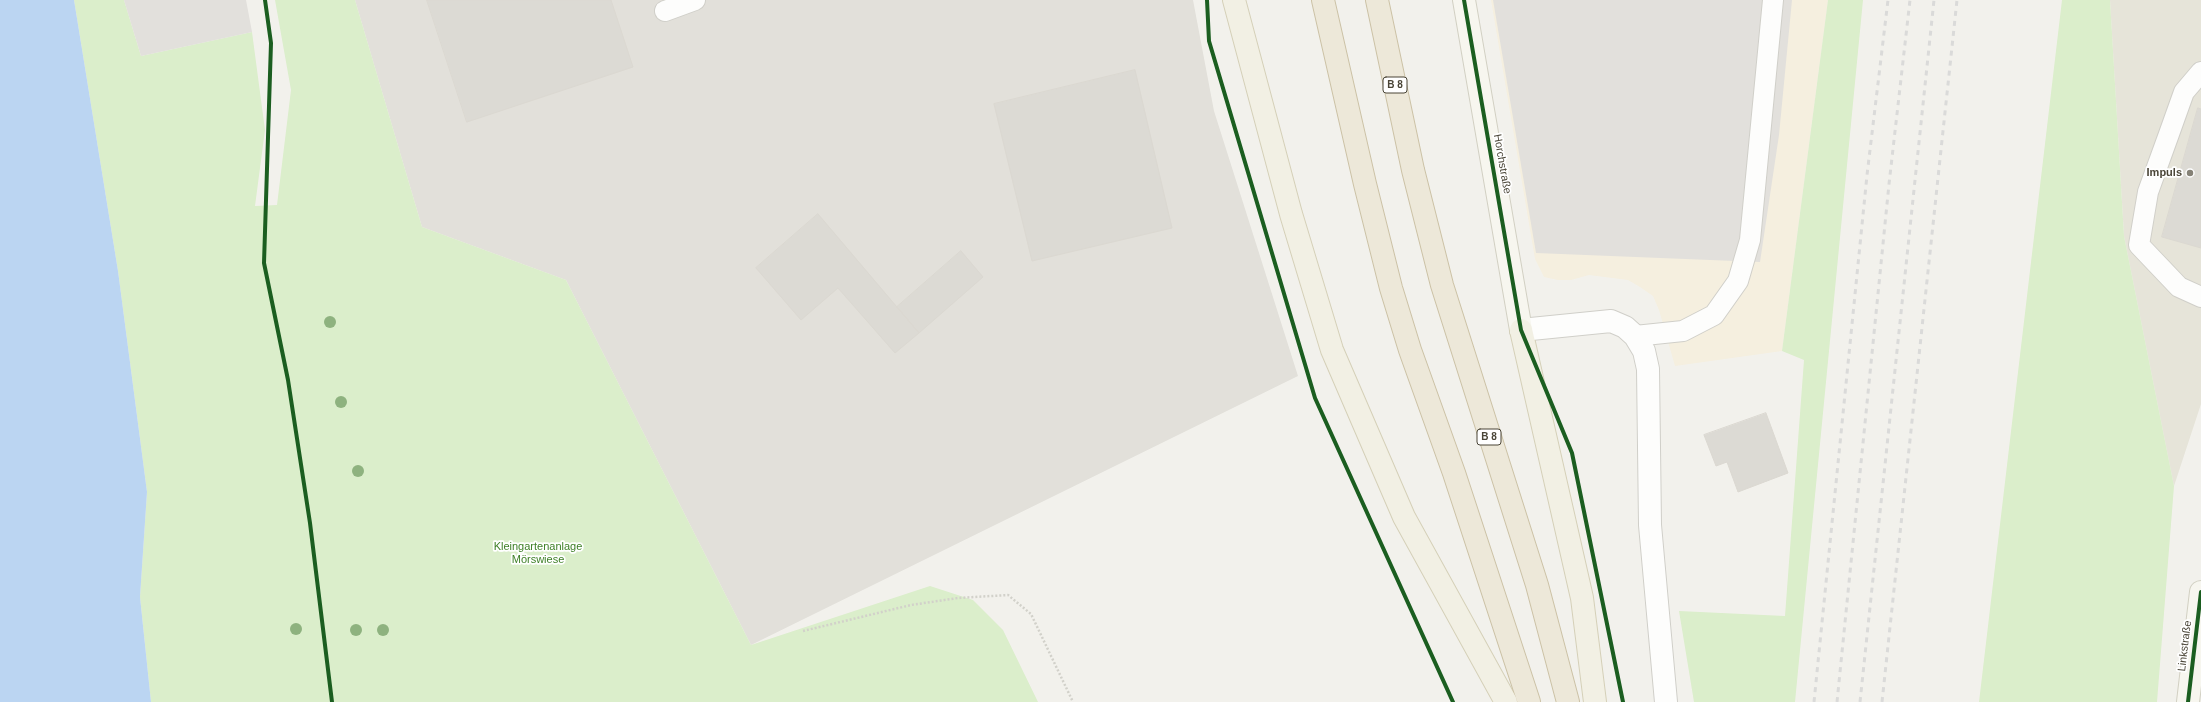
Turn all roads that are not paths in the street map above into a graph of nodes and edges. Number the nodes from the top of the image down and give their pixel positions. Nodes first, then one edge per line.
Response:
1 (695, 0) edge
2 (1234, 0) edge
3 (1323, 0) edge
4 (1377, 0) edge
5 (1464, 0) edge
6 (1773, 0) edge
7 (665, 11) dead end
8 (2201, 72) edge
9 (2201, 297) edge
10 (1521, 330) junction
11 (1635, 336) junction
12 (2201, 592) edge
13 (1506, 702) edge
14 (1529, 702) edge
15 (1568, 702) edge
16 (1595, 702) edge
17 (1666, 702) edge
18 (2188, 702) edge

1 - 7 lane
2 - 13 main road
3 - 14 highway
4 - 15 highway, B 8
5 - 10 street, Horchstraße
6 - 11 lane
8 - 9 lane
10 - 11 street
10 - 16 main road
11 - 17 street
12 - 18 street, Linkstraße

